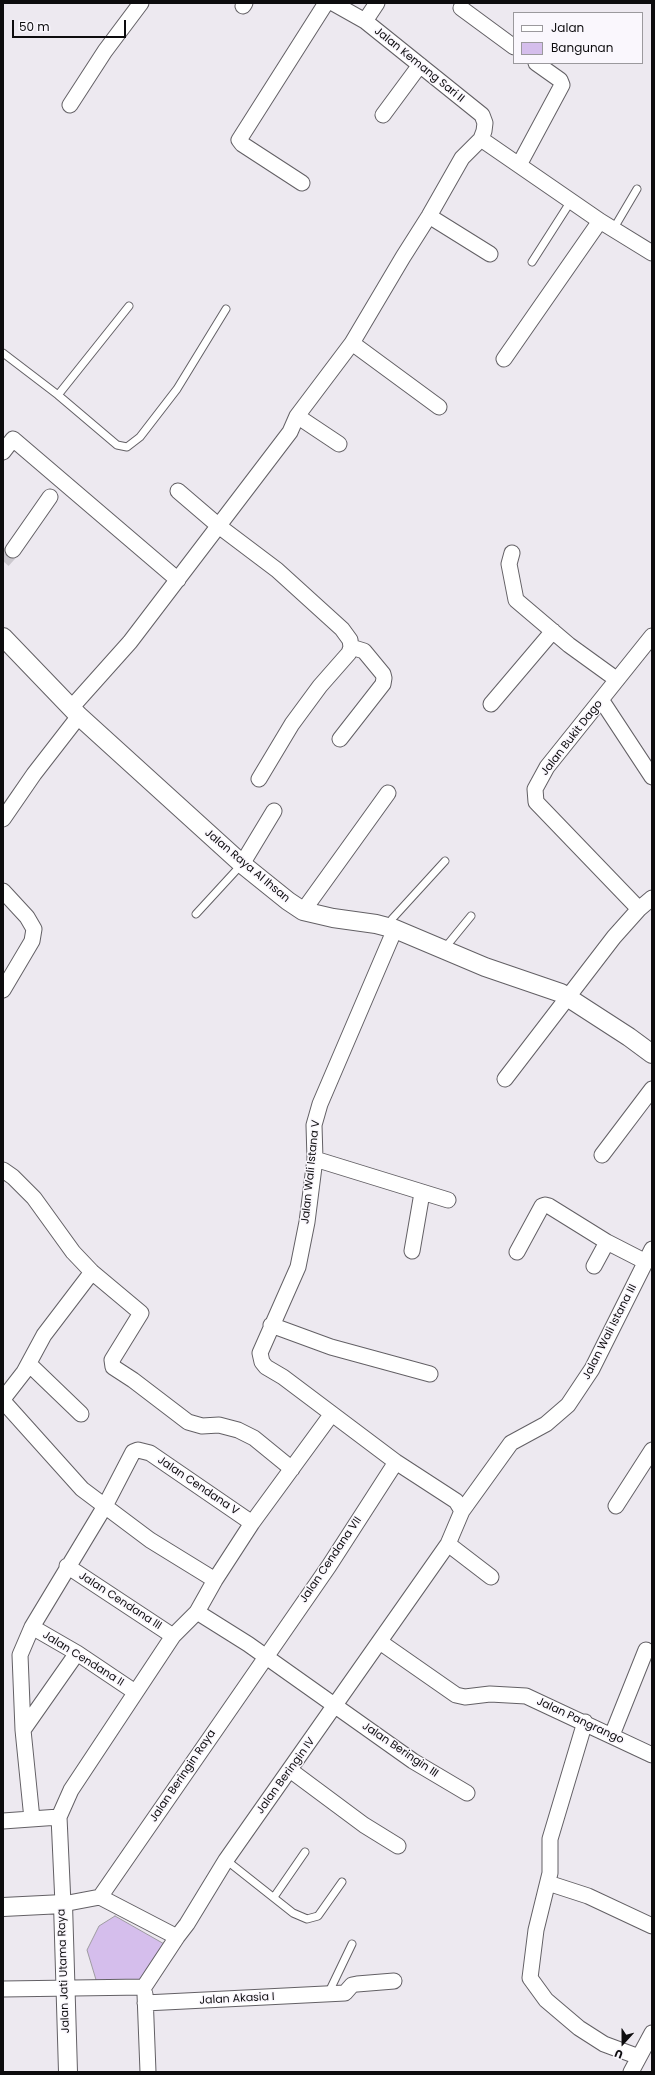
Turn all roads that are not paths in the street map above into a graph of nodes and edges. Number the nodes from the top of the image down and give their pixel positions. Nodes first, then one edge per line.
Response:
1 (141, 3) edge
2 (326, 3) edge
3 (334, 3) edge
4 (377, 3) edge
5 (461, 8) dead end
6 (365, 21) junction
7 (513, 46) edge
8 (537, 64) edge
9 (420, 65) junction
10 (70, 105) dead end
11 (383, 114) dead end
12 (481, 139) junction
13 (519, 165) junction
14 (302, 183) dead end
15 (638, 189) dead end
16 (571, 201) junction
17 (429, 216) junction
18 (600, 221) junction
19 (614, 228) junction
20 (652, 253) edge
21 (490, 254) dead end
22 (532, 262) dead end
23 (129, 306) dead end
24 (226, 309) dead end
25 (352, 342) junction
26 (3, 353) edge
27 (504, 359) dead end
28 (58, 395) junction
29 (439, 407) dead end
30 (297, 416) junction
31 (339, 444) dead end
32 (3, 452) edge
33 (178, 491) dead end
34 (50, 497) dead end
35 (220, 527) junction
36 (13, 550) tunnel mouth
37 (512, 553) dead end
38 (178, 580) junction
39 (553, 631) junction
40 (651, 638) edge
41 (4, 639) edge
42 (352, 647) junction
43 (616, 679) junction
44 (602, 701) junction
45 (491, 704) dead end
46 (75, 712) junction
47 (340, 739) dead end
48 (652, 777) edge
49 (260, 779) dead end
50 (388, 793) dead end
51 (274, 811) dead end
52 (3, 820) edge
53 (446, 861) dead end
54 (242, 864) junction
55 (3, 891) edge
56 (652, 898) edge
57 (639, 909) junction
58 (303, 911) junction
59 (196, 914) dead end
60 (471, 916) dead end
61 (390, 924) junction
62 (444, 949) junction
63 (3, 990) edge
64 (564, 995) junction
65 (652, 1054) edge
66 (505, 1079) dead end
67 (652, 1089) edge
68 (602, 1155) dead end
69 (315, 1160) junction
70 (3, 1170) edge
71 (422, 1193) junction
72 (448, 1200) dead end
73 (607, 1242) junction
74 (412, 1251) dead end
75 (517, 1252) dead end
76 (649, 1255) edge
77 (594, 1266) dead end
78 (92, 1272) junction
79 (271, 1325) junction
80 (29, 1364) junction
81 (430, 1374) dead end
82 (3, 1400) edge
83 (81, 1414) dead end
84 (331, 1415) junction
85 (652, 1450) edge
86 (396, 1462) junction
87 (292, 1469) junction
88 (105, 1506) junction
89 (616, 1506) dead end
90 (462, 1511) junction
91 (252, 1523) junction
92 (448, 1544) junction
93 (67, 1566) junction
94 (491, 1577) dead end
95 (215, 1580) junction
96 (197, 1612) junction
97 (32, 1627) junction
98 (173, 1636) junction
99 (380, 1642) junction
100 (646, 1650) dead end
101 (77, 1653) junction
102 (266, 1656) junction
103 (135, 1692) junction
104 (334, 1706) junction
105 (585, 1722) junction
106 (23, 1730) junction
107 (612, 1735) junction
108 (652, 1755) edge
109 (290, 1770) junction
110 (467, 1793) dead end
111 (59, 1817) junction
112 (32, 1819) junction
113 (3, 1821) edge
114 (398, 1846) dead end
115 (305, 1852) dead end
116 (226, 1860) junction
117 (342, 1882) dead end
118 (548, 1883) junction
119 (100, 1897) junction
120 (274, 1897) junction
121 (63, 1904) junction
122 (3, 1907) edge
123 (652, 1926) edge
124 (177, 1937) junction
125 (352, 1944) dead end
126 (394, 1981) dead end
127 (144, 1987) junction
128 (65, 1988) junction
129 (3, 1989) edge
130 (328, 1994) junction
131 (145, 2003) junction
132 (652, 2033) edge
133 (639, 2057) junction
134 (68, 2072) edge
135 (148, 2072) edge
136 (631, 2072) edge

1 - 10 street
2 - 14 street
3 - 6 street, Jalan Kemang Sari II
4 - 6 street
5 - 7 street
6 - 9 street, Jalan Kemang Sari II
8 - 13 street
9 - 11 street
9 - 12 street, Jalan Kemang Sari II
12 - 13 street
12 - 17 street
13 - 16 street
15 - 19 lane
16 - 18 street
16 - 22 lane
17 - 21 street
17 - 25 street
18 - 19 street
18 - 27 street
19 - 20 street
23 - 28 lane
24 - 28 lane
25 - 29 street
25 - 30 street
26 - 28 lane
30 - 31 street
30 - 35 street
32 - 38 street
33 - 35 street
34 - 36 street
35 - 38 street
35 - 42 street
37 - 39 street
38 - 46 street
39 - 43 street
39 - 45 street
40 - 43 street, Jalan Bukit Dago
41 - 46 street, Jalan Raya Al Ihsan
42 - 47 street
42 - 49 street
43 - 44 street, Jalan Bukit Dago
44 - 48 street
44 - 57 street, Jalan Bukit Dago
46 - 52 street
46 - 54 street, Jalan Raya Al Ihsan
50 - 58 street
51 - 54 street
53 - 61 lane
54 - 58 street, Jalan Raya Al Ihsan
54 - 59 lane
55 - 63 street
56 - 57 street
57 - 64 street
58 - 61 street, Jalan Raya Al Ihsan
60 - 62 lane
61 - 62 street, Jalan Raya Al Ihsan
61 - 69 street, Jalan Wali Istana V
62 - 64 street, Jalan Raya Al Ihsan
64 - 65 street, Jalan Raya Al Ihsan
64 - 66 street
67 - 68 street
69 - 71 street
69 - 79 street, Jalan Wali Istana V
70 - 78 street
71 - 72 street
71 - 74 street
73 - 75 street
73 - 76 street
73 - 77 street
76 - 90 street, Jalan Wali Istana III
78 - 80 street
78 - 87 street
79 - 81 street
79 - 84 street, Jalan Wali Istana V
80 - 82 street
80 - 83 street
82 - 88 street
84 - 86 street, Jalan Wali Istana V
84 - 87 street
85 - 89 street
86 - 90 street, Jalan Wali Istana V
86 - 102 street, Jalan Cendana VII
87 - 91 street
88 - 91 street, Jalan Cendana V
88 - 93 street
88 - 95 street
90 - 92 street, Jalan Beringin IV
91 - 95 street
92 - 94 street
92 - 99 street, Jalan Beringin IV
93 - 97 street
93 - 98 street, Jalan Cendana III
95 - 96 street
96 - 98 street
96 - 102 street, Jalan Beringin III
97 - 101 street, Jalan Cendana II
97 - 106 street
98 - 103 street
99 - 104 street, Jalan Beringin IV
99 - 105 street, Jalan Pangrango
100 - 107 street
101 - 103 street, Jalan Cendana II
101 - 106 street
102 - 104 street, Jalan Beringin III
102 - 119 street, Jalan Beringin Raya
103 - 111 street
104 - 109 street, Jalan Beringin IV
104 - 110 street, Jalan Beringin III
105 - 107 street, Jalan Pangrango
105 - 118 street
106 - 112 street
107 - 108 street, Jalan Pangrango
109 - 114 street
109 - 116 street, Jalan Beringin IV
111 - 112 street
111 - 121 street
112 - 113 street
115 - 120 lane
116 - 120 lane
116 - 124 street, Jalan Beringin IV
117 - 120 lane
118 - 123 street
118 - 133 street
119 - 121 street
119 - 124 street
121 - 122 street, Jalan Jati Utama Raya
121 - 128 street, Jalan Jati Utama Raya
124 - 127 street, Jalan Beringin IV
125 - 130 lane
126 - 130 street, Jalan Akasia I
127 - 128 street
127 - 131 street
128 - 129 street
128 - 134 street, Jalan Jati Utama Raya
130 - 131 street, Jalan Akasia I
131 - 135 street
132 - 133 street
133 - 136 street

